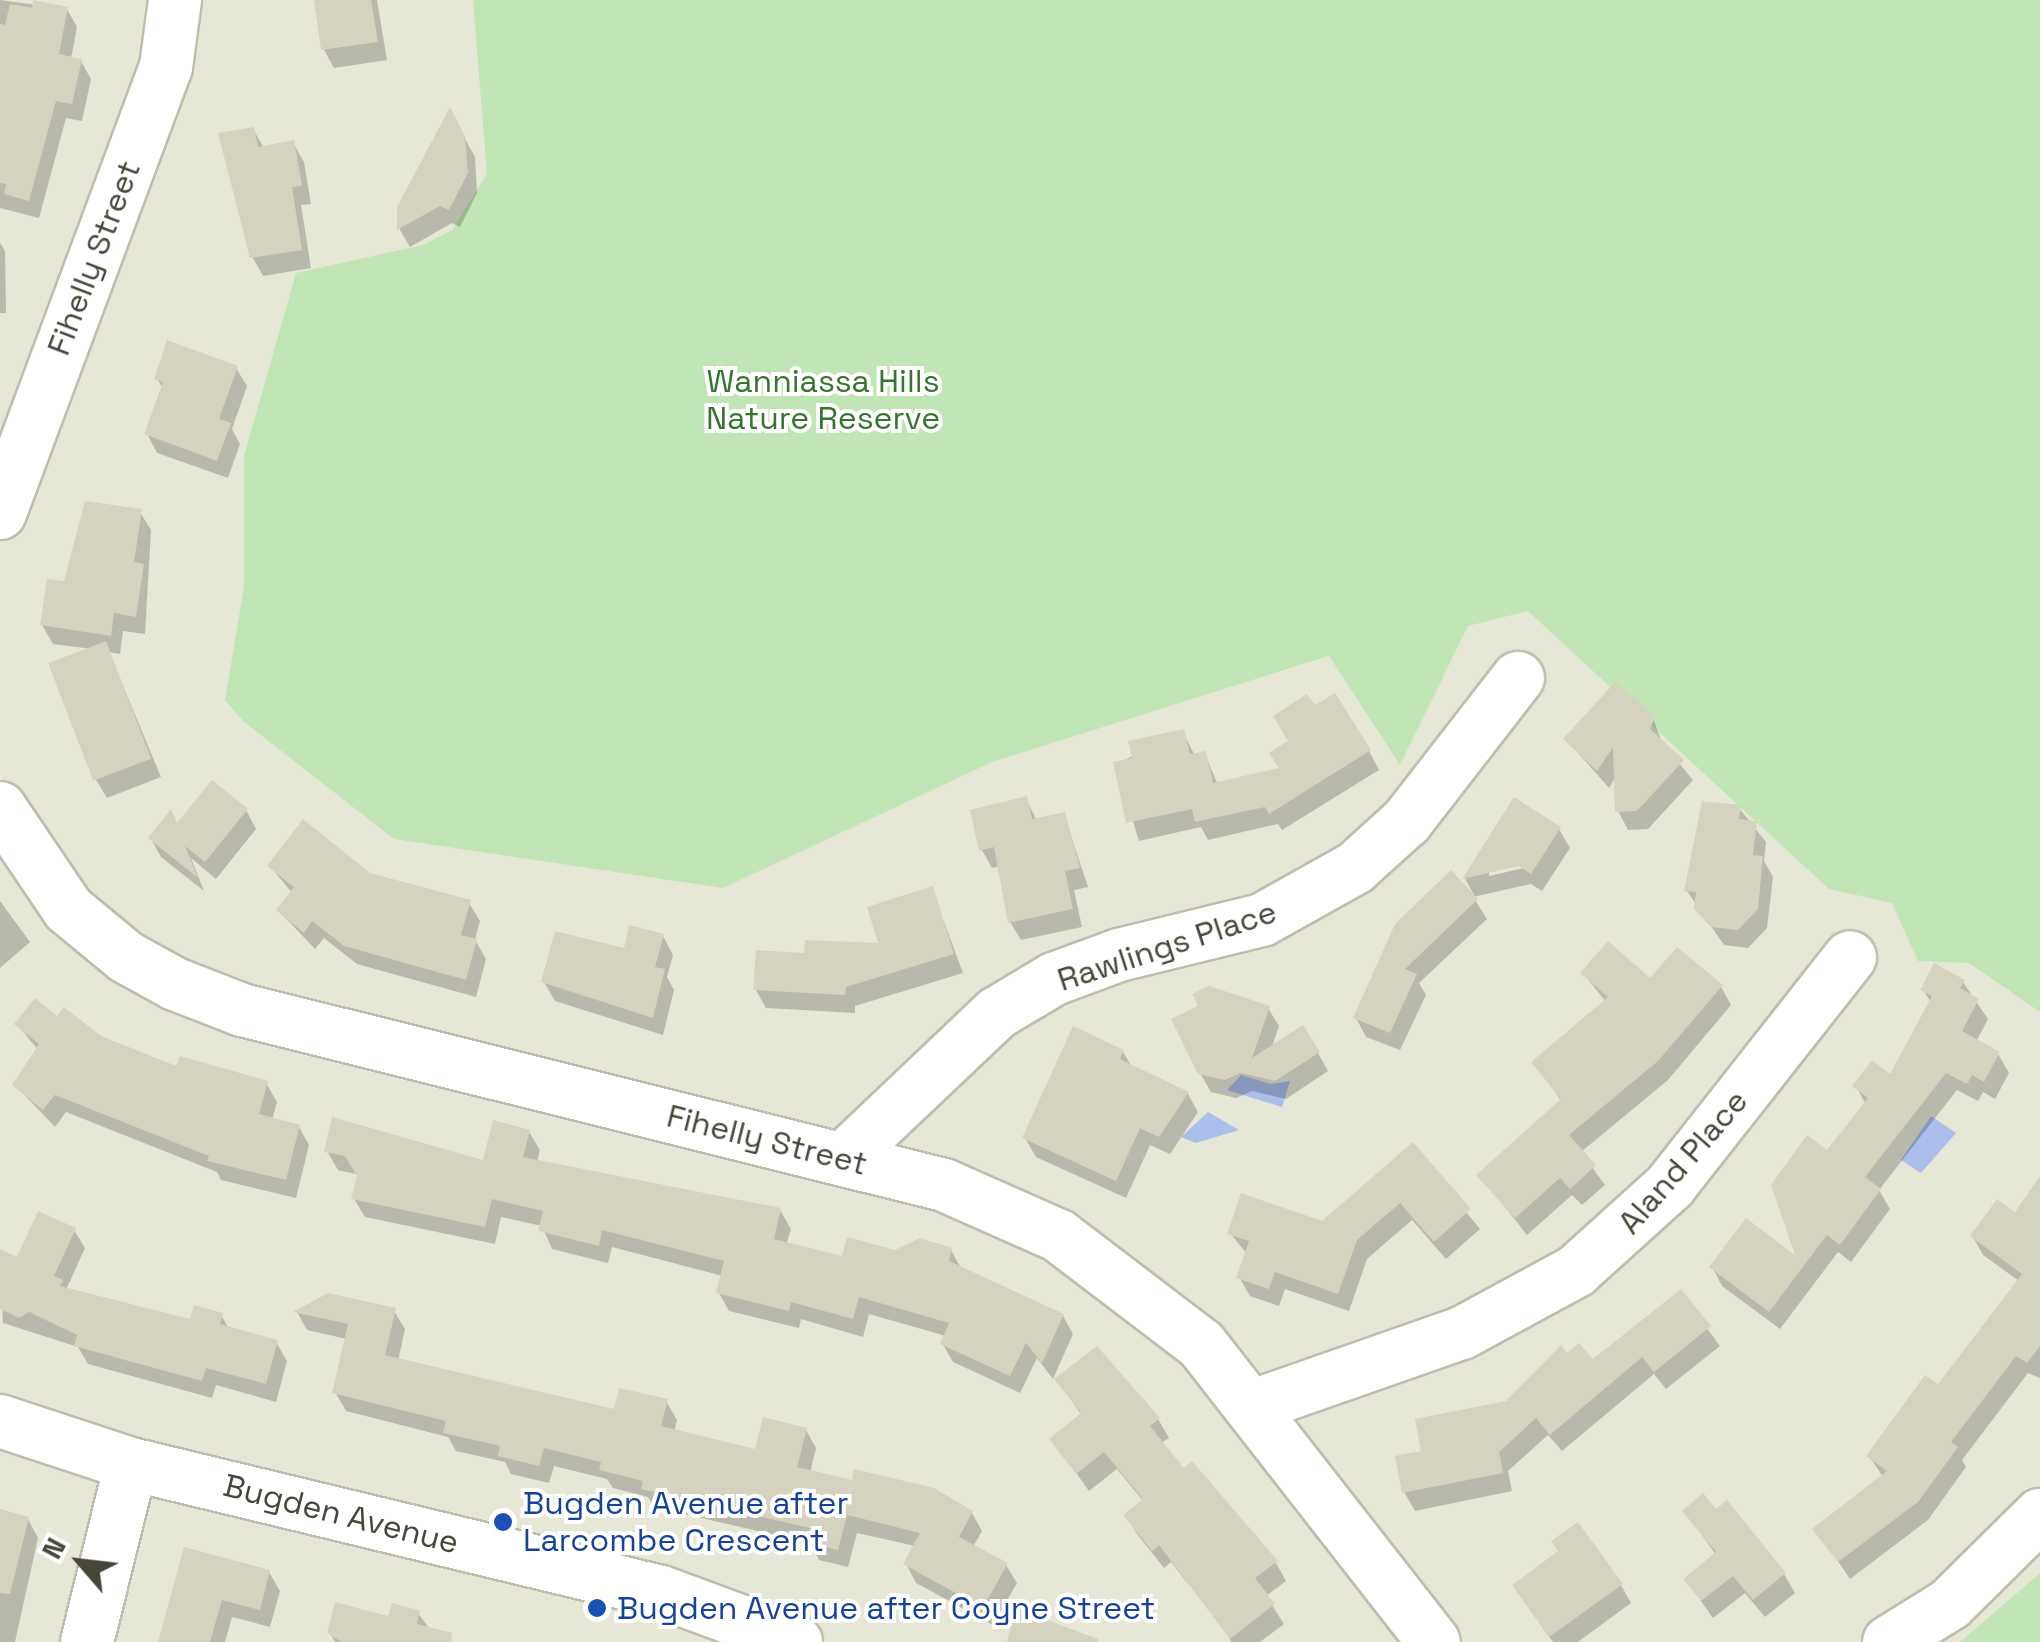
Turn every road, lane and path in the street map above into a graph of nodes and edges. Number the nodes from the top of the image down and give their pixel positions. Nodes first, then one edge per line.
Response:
1 (175, 0) edge
2 (0, 513) edge
3 (1518, 678) dead end
4 (0, 808) edge
5 (1850, 957) dead end
6 (843, 1159) junction
7 (1253, 1406) junction
8 (0, 1421) edge
9 (131, 1464) junction
10 (2040, 1515) edge
11 (87, 1642) edge
12 (796, 1642) edge
13 (1434, 1642) edge
14 (1889, 1642) edge

1 - 2 street, Fihelly Street
3 - 6 street, Rawlings Place
4 - 6 street, Fihelly Street
5 - 7 street, Aland Place
6 - 7 street, Fihelly Street
7 - 13 street, Fihelly Street
8 - 9 street, Bugden Avenue
9 - 11 street
9 - 12 street, Bugden Avenue
10 - 14 street

